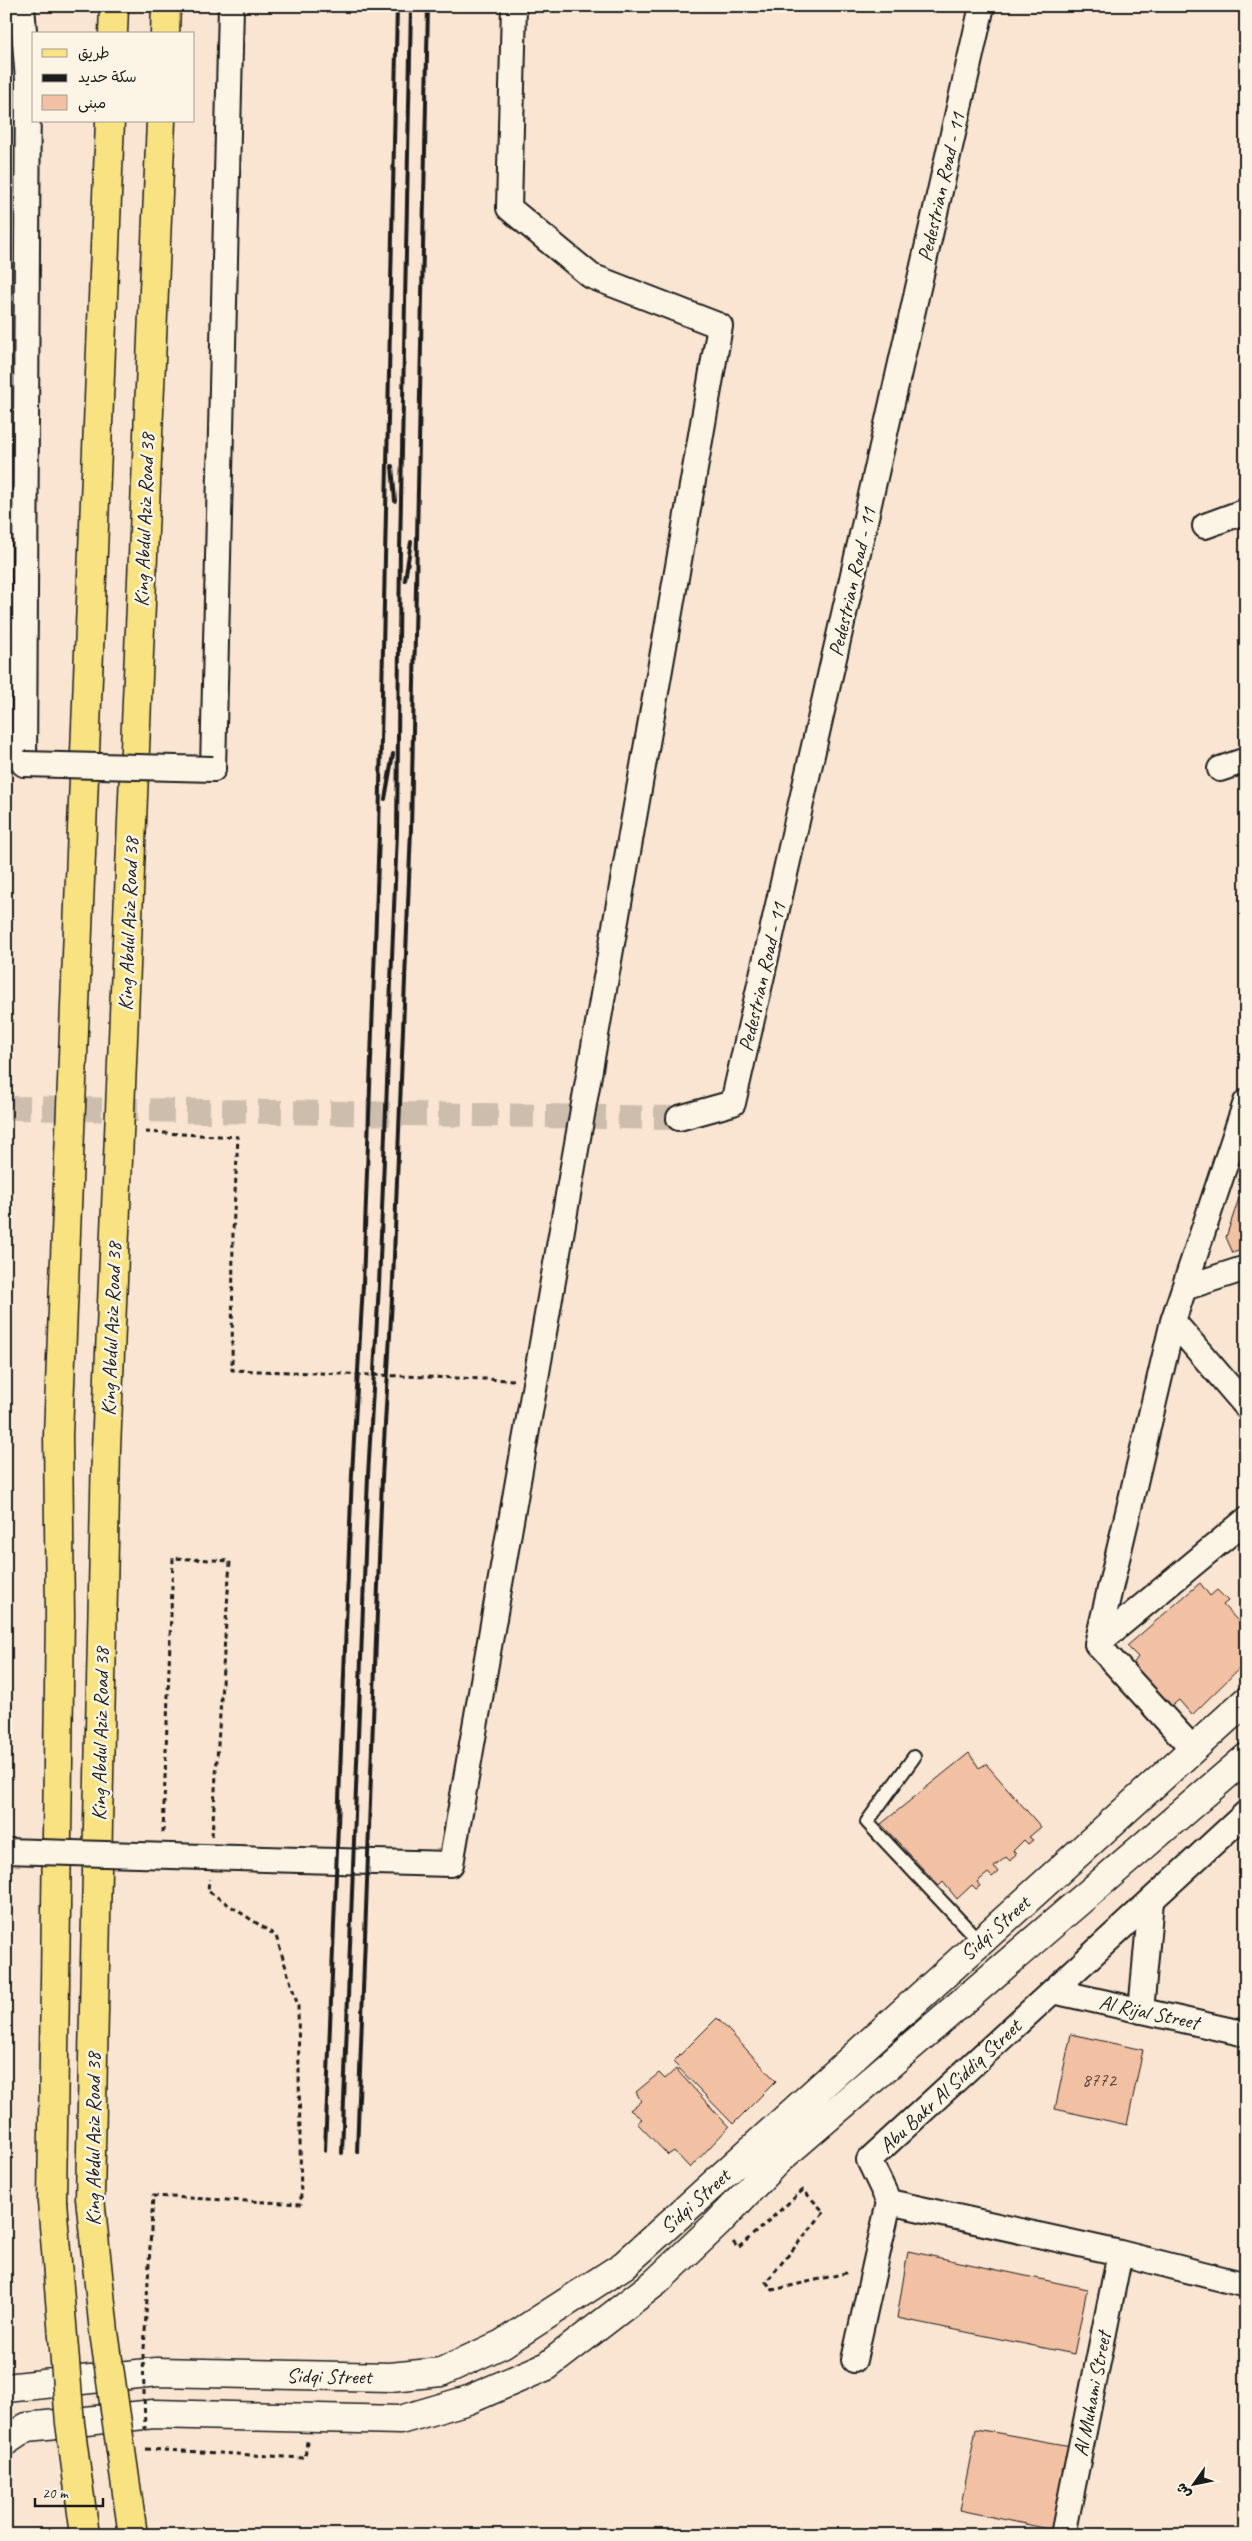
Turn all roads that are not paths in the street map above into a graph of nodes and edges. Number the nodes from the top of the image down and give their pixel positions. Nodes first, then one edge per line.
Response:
1 (22, 6) edge
2 (114, 6) edge
3 (166, 6) edge
4 (231, 6) edge
5 (514, 6) edge
6 (982, 6) edge
7 (113, 32) edge
8 (165, 32) edge
9 (110, 122) edge
10 (161, 122) edge
11 (1246, 511) edge
12 (1205, 526) dead end
13 (1246, 760) edge
14 (1220, 769) dead end
15 (1246, 1102) edge
16 (679, 1118) tunnel mouth
17 (1246, 1268) edge
18 (1184, 1288) junction
19 (1173, 1321) junction
20 (1246, 1406) edge
21 (1246, 1520) edge
22 (1097, 1644) junction
23 (1246, 1701) edge
24 (1193, 1749) junction
25 (914, 1757) dead end
26 (1246, 1758) edge
27 (1222, 1779) junction
28 (1246, 1814) edge
29 (6, 1851) edge
30 (1151, 1901) junction
31 (980, 1942) junction
32 (1053, 1991) junction
33 (1141, 2010) junction
34 (1246, 2034) edge
35 (696, 2200) junction
36 (889, 2202) junction
37 (718, 2223) junction
38 (1120, 2253) junction
39 (1246, 2285) edge
40 (854, 2360) dead end
41 (6, 2388) edge
42 (6, 2441) edge
43 (85, 2535) edge
44 (133, 2535) edge
45 (1063, 2535) edge

1 - 4 street, bridge
2 - 7 main road
3 - 8 main road
5 - 29 street, bridge
6 - 16 street, Pedestrian Road - 11
9 - 43 main road, King Abdul Aziz Road 38, bridge
10 - 44 main road, King Abdul Aziz Road 38, bridge
11 - 12 street
13 - 14 street
15 - 18 street
17 - 18 street
18 - 19 street
19 - 20 street
19 - 22 street
21 - 22 street
22 - 24 street
23 - 24 street, Sidqi Street
24 - 27 street
24 - 31 street, Sidqi Street
25 - 31 lane
26 - 27 street, Sidqi Street
27 - 37 street, Sidqi Street
28 - 30 street, Abu Bakr Al Siddiq Street
30 - 32 street, Abu Bakr Al Siddiq Street
30 - 33 street
31 - 35 street, Sidqi Street
32 - 33 street, Al Rijal Street
32 - 36 street, Abu Bakr Al Siddiq Street
33 - 34 street, Al Rijal Street
35 - 37 street
35 - 41 street, Sidqi Street
36 - 38 street
36 - 40 street
37 - 42 street, Sidqi Street
38 - 39 street
38 - 45 street, Al Muhami Street

